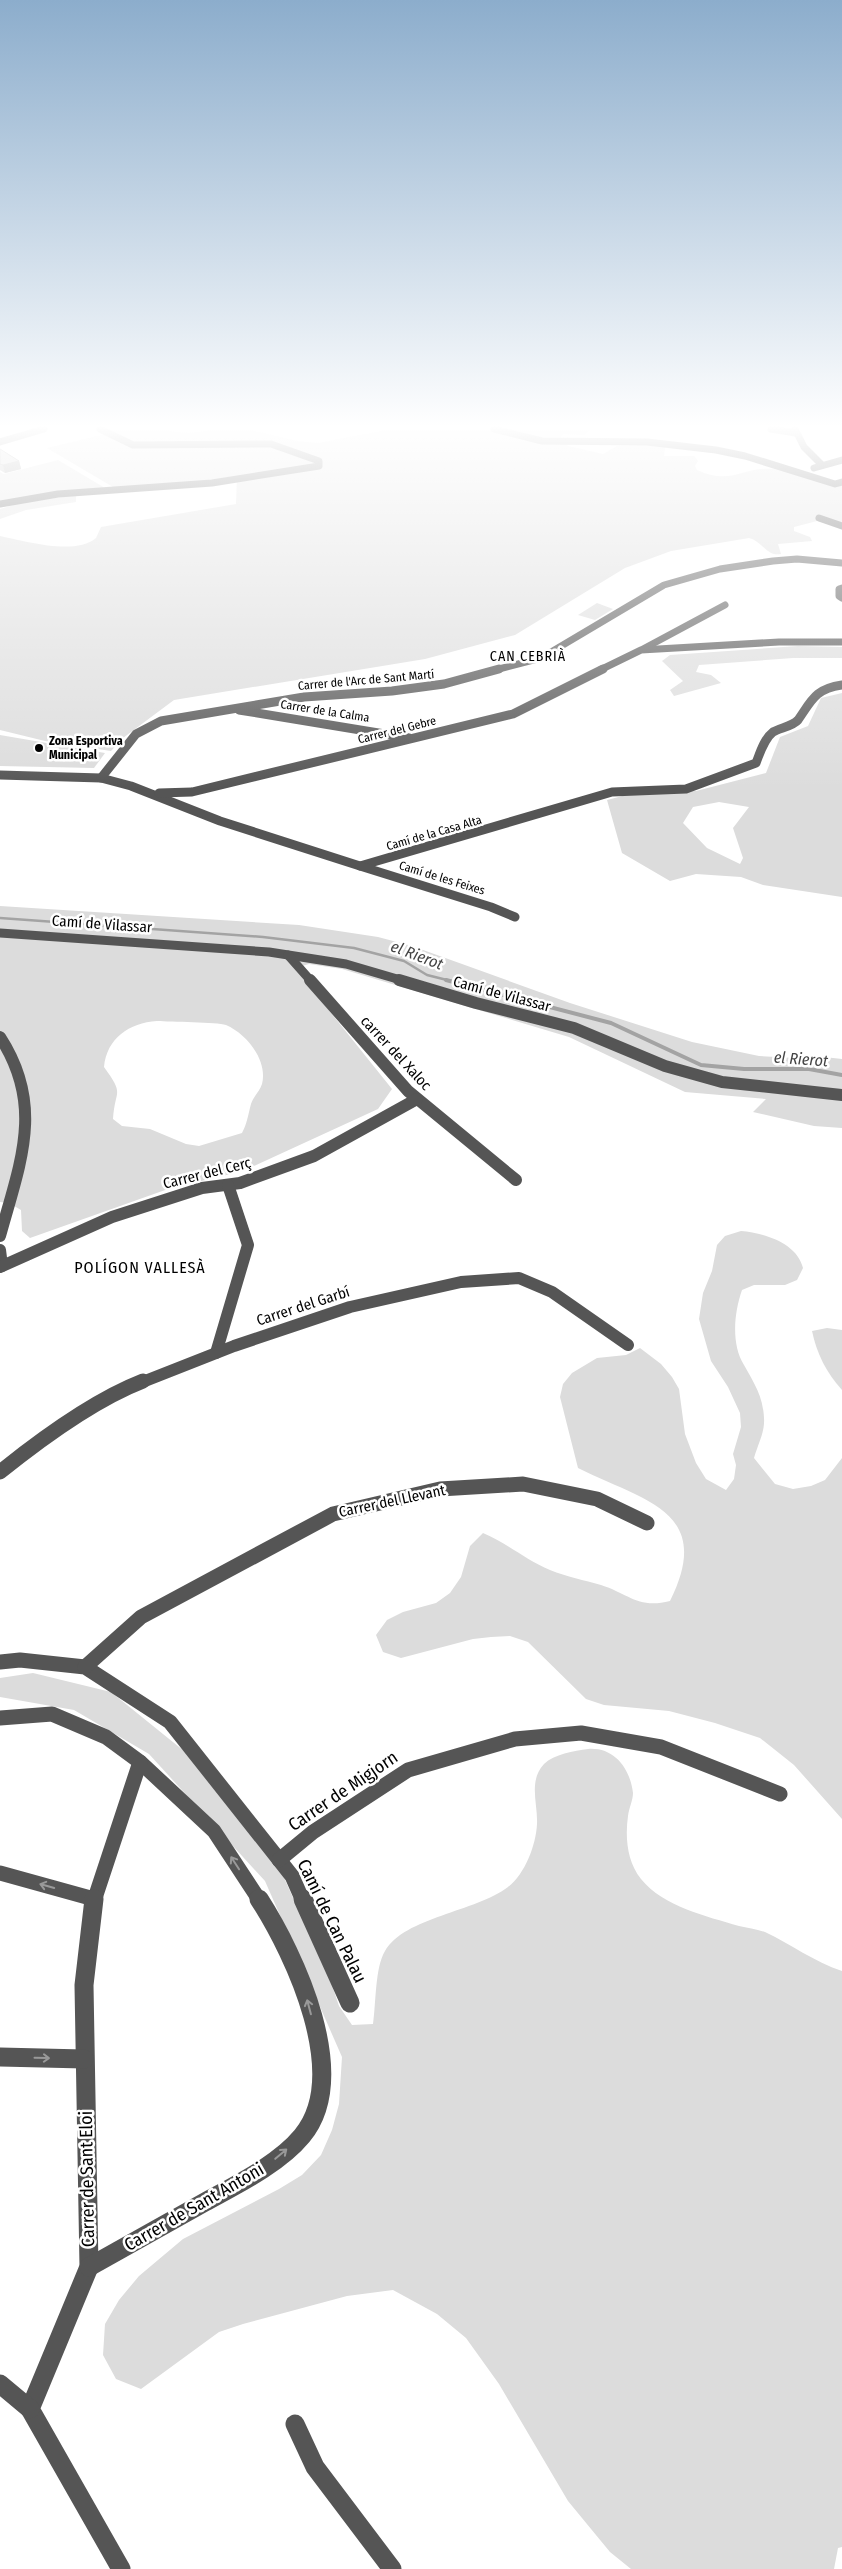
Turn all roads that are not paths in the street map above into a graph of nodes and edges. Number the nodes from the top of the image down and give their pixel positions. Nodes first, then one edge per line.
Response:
1 (842, 563) edge
2 (842, 588) edge
3 (842, 598) edge
4 (725, 605) dead end
5 (842, 642) edge
6 (641, 650) junction
7 (842, 685) edge
8 (229, 708) junction
9 (416, 739) junction
10 (0, 775) edge
11 (101, 778) junction
12 (146, 791) junction
13 (360, 866) junction
14 (515, 917) dead end
15 (0, 933) edge
16 (288, 955) junction
17 (0, 1037) edge
18 (842, 1095) edge
19 (417, 1098) junction
20 (516, 1180) dead end
21 (228, 1185) junction
22 (0, 1236) edge
23 (0, 1250) edge
24 (1, 1267) edge
25 (628, 1345) dead end
26 (216, 1352) junction
27 (0, 1472) edge
28 (647, 1523) dead end
29 (0, 1662) edge
30 (86, 1667) junction
31 (0, 1718) edge
32 (140, 1762) junction
33 (780, 1794) dead end
34 (279, 1860) junction
35 (0, 1873) edge
36 (94, 1899) junction
37 (350, 2003) dead end
38 (0, 2058) edge
39 (84, 2059) junction
40 (89, 2267) junction
41 (0, 2384) edge
42 (30, 2409) junction
43 (295, 2424) dead end
44 (121, 2569) edge
45 (392, 2569) edge

1 - 8 street, Carrer de l'Arc de Sant Martí
2 - 3 street
4 - 6 street, Carrer del Gebre
5 - 6 street, Carrer del Gebre
6 - 9 street, Carrer del Gebre
7 - 13 street, Camí de la Casa Alta
8 - 9 street, Carrer de la Calma
8 - 11 street, Carrer de l'Arc de Sant Martí
9 - 12 street, Carrer del Gebre
10 - 11 street
11 - 12 street
12 - 13 street
13 - 14 street, Camí de les Feixes
15 - 16 street, Camí de Vilassar
16 - 18 street, Camí de Vilassar
16 - 19 street, carrer del Xaloc
17 - 22 street
19 - 20 street, carrer del Xaloc
19 - 21 street, Carrer del Cerç
21 - 24 street, Carrer del Cerç
21 - 26 street
23 - 24 street
25 - 26 street, Carrer del Garbí
26 - 27 street, Carrer del Garbí
28 - 30 street, Carrer del Llevant
29 - 30 street, Camí de Can Palau
30 - 34 street, Camí de Can Palau
31 - 32 street, Carrer de Sant Antoni
32 - 36 street, Carrer de Sant Eloi
40 -> 32 street, Carrer de Sant Antoni
33 - 34 street, Carrer de Migjorn
34 - 37 street, Camí de Can Palau
36 -> 35 street
36 - 39 street, Carrer de Sant Eloi
38 -> 39 street
39 - 40 street, Carrer de Sant Eloi
40 - 42 street, Carrer de Sant Eloi
41 - 42 street
42 - 44 street
43 - 45 street

